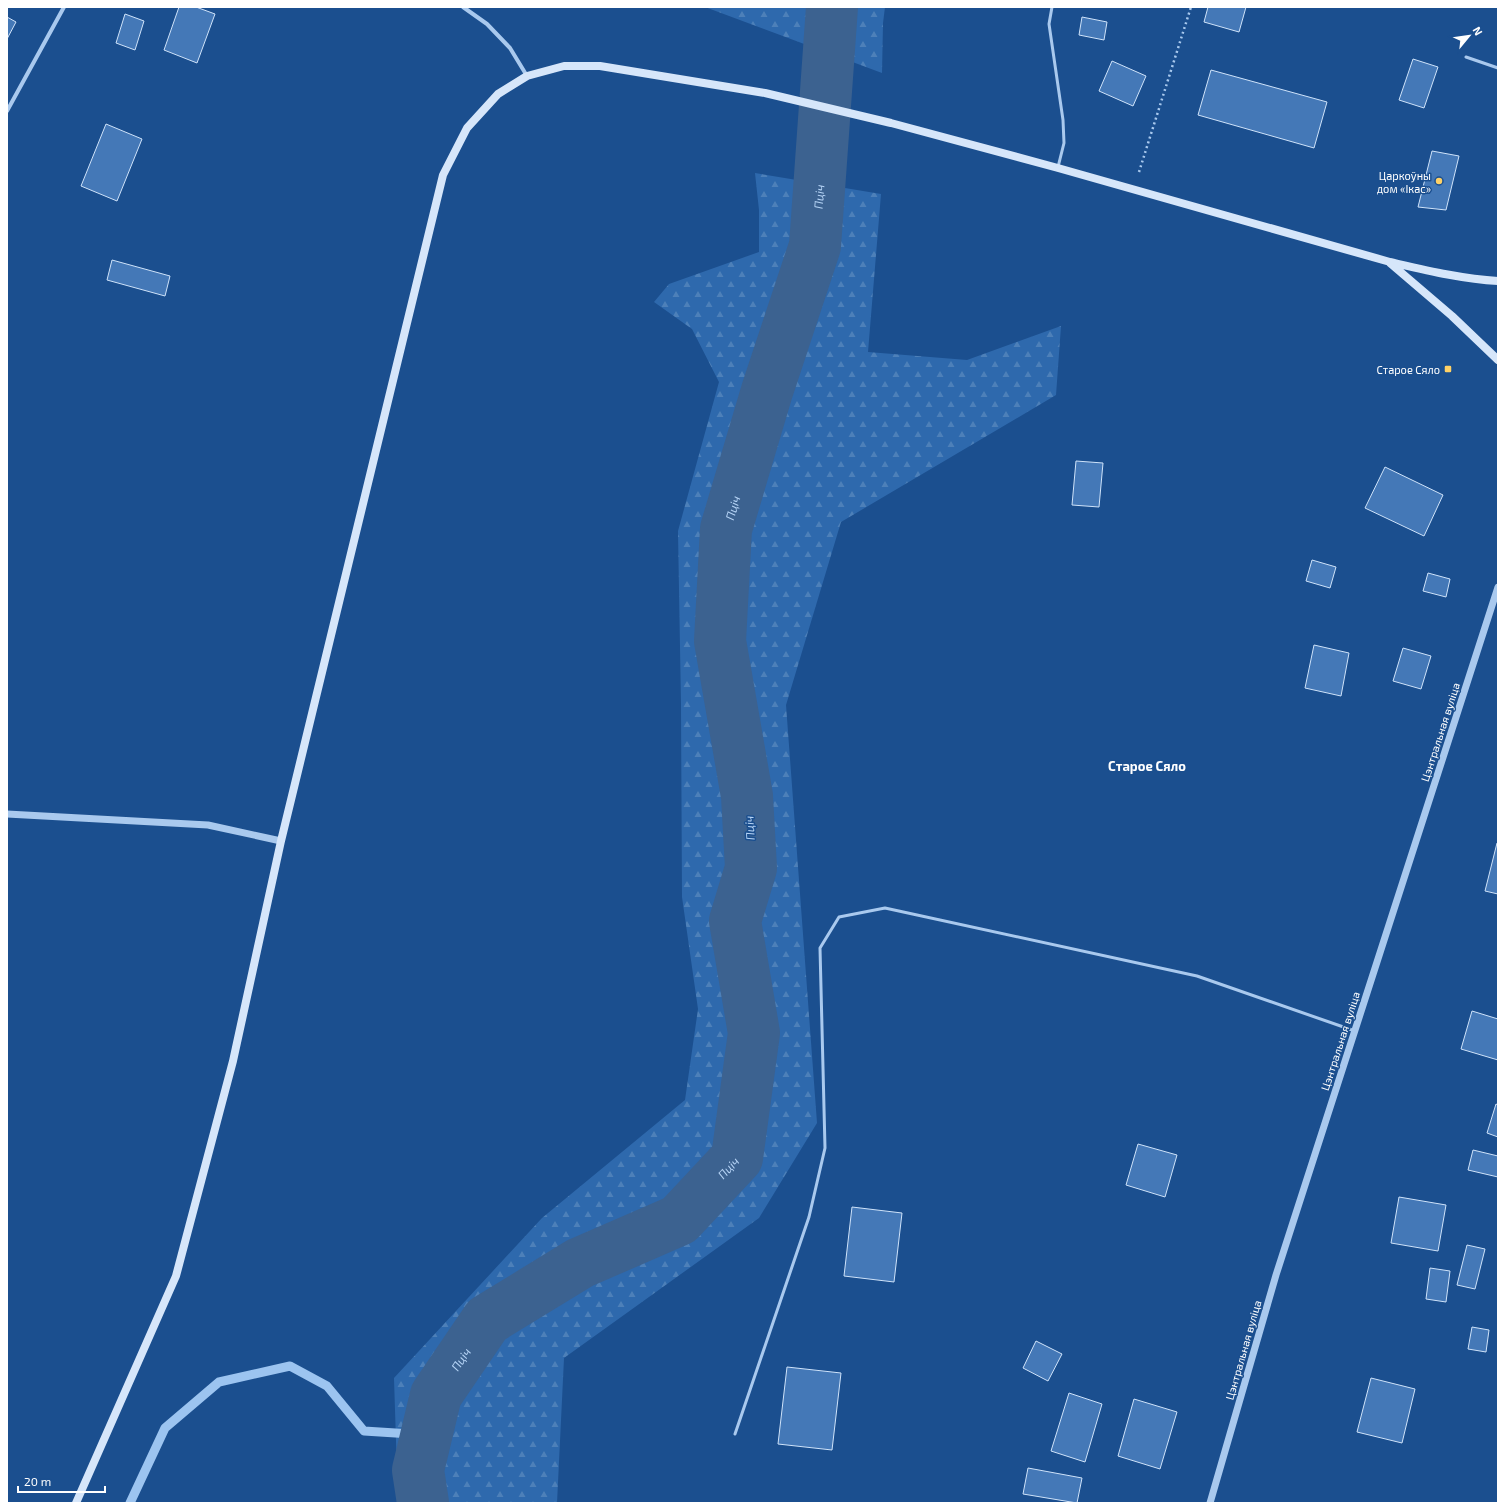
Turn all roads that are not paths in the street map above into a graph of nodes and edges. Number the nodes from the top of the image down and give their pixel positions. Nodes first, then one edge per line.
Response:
1 (64, 7) edge
2 (463, 7) edge
3 (1052, 7) edge
4 (1466, 57) dead end
5 (1498, 68) edge
6 (527, 76) junction
7 (7, 111) edge
8 (1058, 168) junction
9 (1390, 262) junction
10 (1498, 281) edge
11 (1498, 360) edge
12 (1498, 587) edge
13 (7, 814) edge
14 (281, 841) junction
15 (1355, 1031) junction
16 (735, 1434) dead end
17 (76, 1503) edge
18 (1210, 1503) edge

1 - 7 street
2 - 6 street
3 - 8 lane
4 - 5 lane
6 - 8 main road
6 - 14 main road
8 - 9 main road
9 - 10 main road
9 - 11 main road
12 - 15 street, Цэнтральная вуліца
13 - 14 street
14 - 17 main road
15 - 16 lane
15 - 18 street, Цэнтральная вуліца

